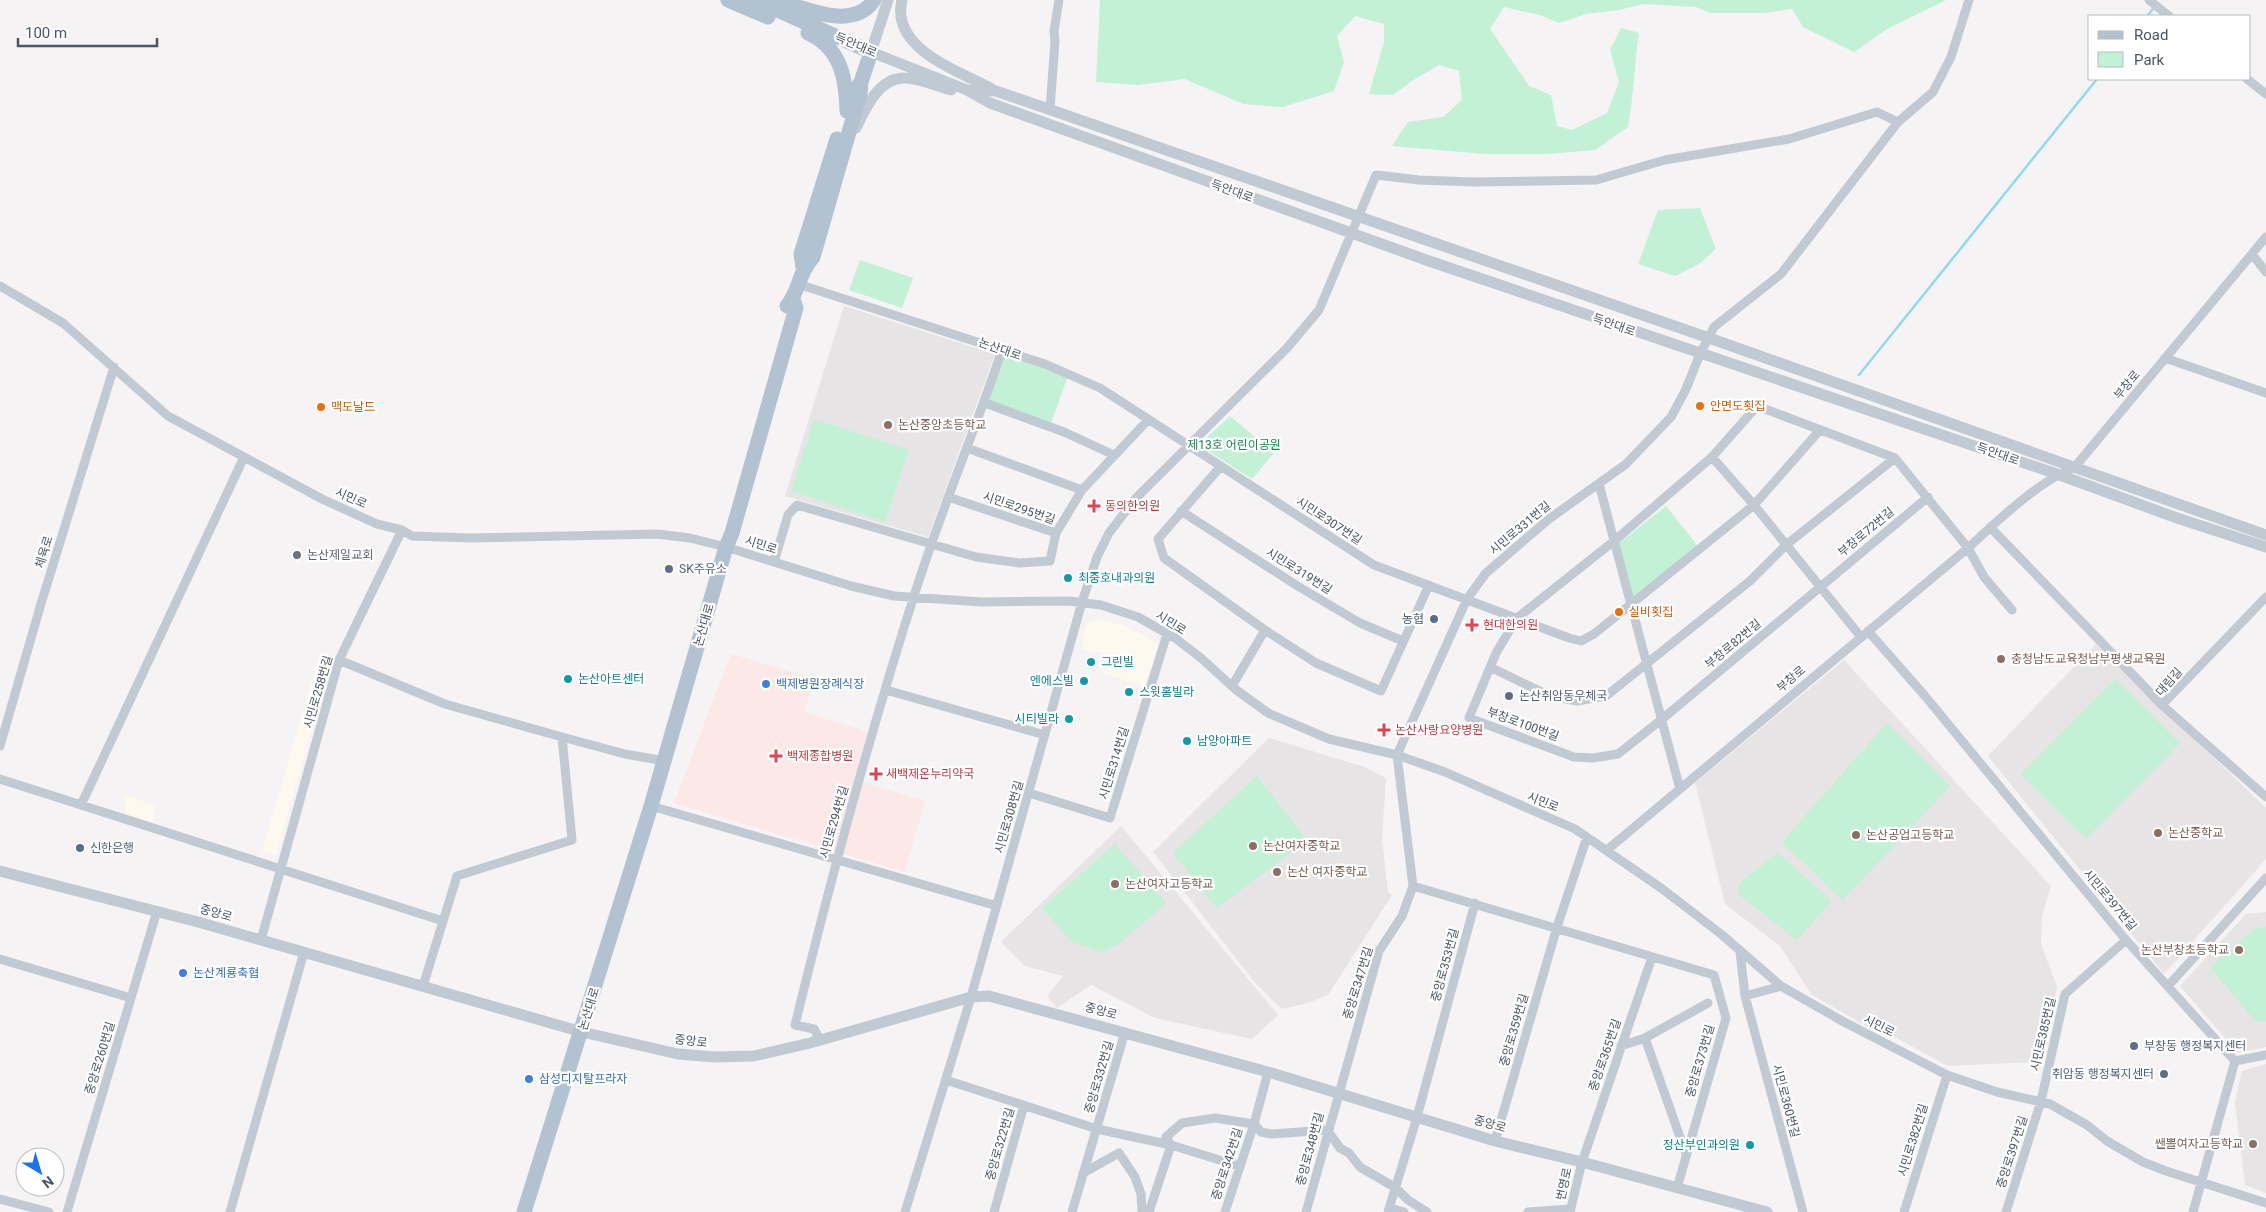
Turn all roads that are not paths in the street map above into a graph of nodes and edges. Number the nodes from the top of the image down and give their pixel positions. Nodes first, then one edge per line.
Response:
1 (728, 0) edge
2 (734, 0) edge
3 (755, 0) edge
4 (874, 0) edge
5 (888, 0) edge
6 (902, 0) edge
7 (1058, 0) edge
8 (1969, 0) edge
9 (2149, 0) edge
10 (776, 5) edge
11 (2169, 15) edge
12 (871, 52) junction
13 (2248, 80) edge
14 (860, 82) junction
15 (967, 90) junction
16 (996, 91) junction
17 (2266, 94) edge
18 (990, 103) junction
19 (1050, 110) junction
20 (847, 111) junction
21 (1898, 122) junction
22 (842, 156) junction
23 (1358, 217) junction
24 (1350, 233) junction
25 (2266, 237) edge
26 (2252, 254) junction
27 (803, 267) junction
28 (2266, 272) edge
29 (0, 286) edge
30 (795, 292) junction
31 (1709, 338) junction
32 (1002, 350) junction
33 (1700, 354) junction
34 (2165, 358) junction
35 (114, 367) junction
36 (2266, 392) edge
37 (984, 403) junction
38 (1148, 420) junction
39 (1820, 430) junction
40 (1187, 446) junction
41 (967, 448) junction
42 (1114, 455) junction
43 (244, 457) junction
44 (1712, 457) junction
45 (1895, 458) junction
46 (1221, 466) junction
47 (2074, 468) junction
48 (2057, 474) junction
49 (1598, 484) junction
50 (1082, 490) junction
51 (948, 497) junction
52 (1928, 497) junction
53 (1754, 505) junction
54 (1182, 511) junction
55 (1990, 527) junction
56 (402, 530) junction
57 (1056, 533) junction
58 (2266, 535) edge
59 (1614, 541) junction
60 (933, 543) junction
61 (1786, 545) junction
62 (726, 547) junction
63 (2266, 547) edge
64 (1968, 548) junction
65 (774, 562) junction
66 (1429, 586) junction
67 (1820, 587) junction
68 (2266, 597) edge
69 (913, 598) junction
70 (1467, 599) junction
71 (1082, 602) junction
72 (1630, 605) junction
73 (2012, 610) dead end
74 (1517, 618) junction
75 (1265, 630) junction
76 (1868, 631) junction
77 (1167, 634) junction
78 (1861, 637) junction
79 (1404, 641) junction
80 (339, 660) junction
81 (1647, 666) junction
82 (1492, 668) junction
83 (1232, 686) junction
84 (886, 690) junction
85 (2162, 705) junction
86 (1661, 720) junction
87 (1045, 735) junction
88 (562, 738) junction
89 (0, 746) edge
90 (1397, 755) junction
91 (665, 761) junction
92 (0, 779) edge
93 (1680, 789) junction
94 (1029, 793) junction
95 (2266, 797) edge
96 (81, 805) junction
97 (651, 806) junction
98 (1587, 838) junction
99 (1607, 850) junction
100 (836, 861) junction
101 (281, 869) junction
102 (0, 871) edge
103 (2266, 878) edge
104 (1413, 886) junction
105 (1475, 903) junction
106 (997, 906) junction
107 (157, 911) junction
108 (443, 921) junction
109 (1557, 927) junction
110 (261, 940) junction
111 (2126, 940) junction
112 (304, 952) junction
113 (1740, 952) junction
114 (1652, 957) junction
115 (0, 959) edge
116 (423, 986) junction
117 (1781, 986) junction
118 (2168, 986) junction
119 (1745, 996) junction
120 (971, 997) junction
121 (131, 998) junction
122 (1708, 1003) dead end
123 (582, 1032) junction
124 (1125, 1032) junction
125 (1645, 1038) junction
126 (820, 1040) junction
127 (1621, 1046) junction
128 (2266, 1055) edge
129 (2235, 1061) junction
130 (1268, 1072) junction
131 (1947, 1075) junction
132 (946, 1080) junction
133 (1339, 1093) junction
134 (2041, 1100) junction
135 (1024, 1105) junction
136 (1417, 1117) junction
137 (1254, 1124) junction
138 (1097, 1129) junction
139 (1327, 1130) junction
140 (1495, 1140) junction
141 (1171, 1145) junction
142 (1686, 1154) junction
143 (1582, 1162) junction
144 (1239, 1166) junction
145 (1083, 1173) junction
146 (2200, 1182) junction
147 (1396, 1188) junction
148 (1677, 1188) junction
149 (0, 1199) edge
150 (2266, 1203) edge
151 (1389, 1210) edge
152 (1754, 1210) edge
153 (1571, 1211) edge
154 (49, 1212) edge
155 (67, 1212) edge
156 (230, 1212) edge
157 (524, 1212) edge
158 (904, 1212) edge
159 (994, 1212) edge
160 (1072, 1212) edge
161 (1142, 1212) edge
162 (1149, 1212) edge
163 (1224, 1212) edge
164 (1306, 1212) edge
165 (1404, 1212) edge
166 (1427, 1212) edge
167 (1528, 1212) edge
168 (1767, 1212) edge
169 (1802, 1212) edge
170 (1904, 1212) edge
171 (2006, 1212) edge
172 (2193, 1212) edge

1 - 20 main road
2 - 10 main road, 득안대로
3 - 10 main road, 득안대로
4 - 10 main road
5 - 12 street, 논산대로
6 - 16 street
7 - 19 street
8 - 21 street, 시민로331번길
9 - 11 street
10 - 12 main road, 득안대로
12 - 14 main road, 논산대로
12 - 15 street, 득안대로
13 - 17 street
14 - 20 main road, 논산대로
14 - 22 main road, 논산대로
15 - 16 street, 득안대로
15 - 18 street, 득안대로
16 - 19 street, 득안대로
18 - 22 street
18 - 24 street, 득안대로
19 - 23 street, 득안대로
20 - 27 main road, 논산대로
21 - 23 street
21 - 31 street, 시민로331번길
22 - 27 main road, 논산대로
23 - 24 street
23 - 31 street, 득안대로
24 - 33 street, 득안대로
24 - 40 street
25 - 26 street, 부창로
26 - 28 street
26 - 34 street, 부창로
27 - 30 main road, 논산대로
29 - 35 street, 시민로
30 - 32 street, 논산대로
30 - 62 main road, 논산대로
31 - 33 street, 시민로331번길
31 - 47 street, 득안대로
32 - 37 street
32 - 38 street, 논산대로
33 - 48 street, 득안대로
33 - 49 street, 시민로331번길
34 - 36 street
34 - 47 street, 부창로
35 - 43 street, 시민로
35 - 89 street, 체육로
37 - 41 street
37 - 42 street
38 - 40 street, 논산대로
38 - 42 street
39 - 44 street
39 - 45 street
39 - 53 street
40 - 46 street, 시민로307번길
40 - 71 street
41 - 50 street
41 - 51 street
42 - 50 street
43 - 56 street, 시민로
43 - 96 street
44 - 53 street
44 - 59 street
45 - 52 street
45 - 61 street
46 - 54 street
46 - 66 street, 시민로307번길
47 - 48 street, 부창로
47 - 58 street, 득안대로
48 - 55 street, 부창로
48 - 63 street, 득안대로
49 - 59 street
49 - 70 street, 시민로331번길
50 - 57 street
51 - 57 street, 시민로295번길
51 - 60 street
52 - 64 street
52 - 67 street, 부창로72번길
53 - 61 street
53 - 72 street
54 - 75 street
54 - 79 street, 시민로319번길
55 - 64 street, 부창로
55 - 85 street
56 - 62 street, 시민로
56 - 80 street, 시민로258번길
57 - 60 street, 시민로295번길
59 - 72 street
59 - 74 street
60 - 65 street, 시민로295번길
60 - 69 street
61 - 67 street
61 - 81 street
62 - 65 street, 시민로
62 - 91 main road, 논산대로
64 - 73 street
64 - 76 street, 부창로
65 - 69 street, 시민로
66 - 70 street, 시민로307번길
66 - 79 street
67 - 78 street
67 - 86 street, 부창로82번길
68 - 85 street, 대림길
69 - 71 street, 시민로
69 - 84 street, 시민로294번길
70 - 74 street
70 - 90 street, 시민로331번길
71 - 77 street, 시민로
71 - 87 street, 시민로308번길
72 - 74 street
72 - 81 street
74 - 82 street
75 - 79 street
75 - 83 street
76 - 78 street, 부창로
76 - 111 street, 시민로397번길
77 - 83 street, 시민로
77 - 94 street, 시민로314번길
78 - 93 street, 부창로
80 - 88 street
80 - 101 street, 시민로258번길
81 - 82 street
81 - 86 street
82 - 86 street, 부창로100번길
83 - 90 street, 시민로
84 - 87 street
84 - 100 street, 시민로294번길
85 - 95 street, 대림길
86 - 93 street
87 - 94 street, 시민로308번길
88 - 91 street
88 - 108 street
90 - 98 street, 시민로
90 - 104 street, 중앙로347번길
91 - 97 main road, 논산대로
92 - 96 street
93 - 99 street, 부창로
94 - 106 street, 시민로308번길
96 - 101 street
97 - 100 street
97 - 123 main road, 논산대로
98 - 99 street, 시민로
98 - 109 street, 중앙로359번길
99 - 113 street, 시민로
100 - 106 street
100 - 126 street, 시민로294번길
101 - 108 street
101 - 110 street, 시민로258번길
102 - 107 street, 중앙로
103 - 118 street
104 - 105 street
104 - 133 street, 중앙로347번길
105 - 109 street
105 - 136 street, 중앙로353번길
106 - 120 street, 시민로308번길
107 - 110 street, 중앙로
107 - 121 street, 중앙로260번길
108 - 116 street
109 - 114 street
109 - 140 street, 중앙로359번길
110 - 112 street, 중앙로
111 - 118 street, 시민로397번길
111 - 134 street, 시민로385번길
112 - 116 street, 중앙로
112 - 156 street
113 - 117 street, 시민로
113 - 119 street, 시민로360번길
114 - 127 street, 중앙로365번길
114 - 142 street, 중앙로373번길
115 - 121 street
116 - 123 street, 중앙로
117 - 119 street
117 - 131 street, 시민로
118 - 129 street, 시민로397번길
119 - 169 street, 시민로360번길
120 - 124 street, 중앙로
120 - 126 street, 중앙로
120 - 132 street
121 - 155 street, 중앙로260번길
122 - 125 street
123 - 126 street, 중앙로
123 - 157 main road, 논산대로
124 - 130 street, 중앙로
124 - 138 street, 중앙로332번길
125 - 127 street
125 - 142 street
127 - 143 street, 중앙로365번길
128 - 129 street
129 - 146 street
130 - 133 street, 중앙로
130 - 137 street, 중앙로342번길
131 - 134 street, 시민로
131 - 170 street, 시민로382번길
132 - 135 street, 중앙로322번길
132 - 158 street
133 - 136 street, 중앙로
133 - 139 street, 중앙로348번길
134 - 146 street, 시민로
134 - 171 street, 중앙로397번길
135 - 138 street, 중앙로332번길
135 - 159 street, 중앙로322번길
136 - 140 street, 중앙로
136 - 147 street, 중앙로353번길
137 - 139 street, 중앙로342번길
137 - 141 street, 중앙로342번길
137 - 144 street, 중앙로342번길
138 - 141 street, 중앙로332번길
138 - 145 street, 중앙로332번길
139 - 147 street
139 - 164 street, 중앙로348번길
140 - 143 street, 중앙로
141 - 144 street, 중앙로332번길
141 - 162 street
142 - 148 street, 중앙로373번길
143 - 148 street, 중앙로
143 - 153 street, 번영로
144 - 163 street, 중앙로342번길
145 - 160 street, 중앙로332번길
145 - 161 street
146 - 150 street, 시민로
146 - 172 street
147 - 151 street, 중앙로353번길
147 - 166 street
148 - 152 street, 중앙로
149 - 154 street
151 - 165 street
152 - 168 street, 중앙로
153 - 167 street

